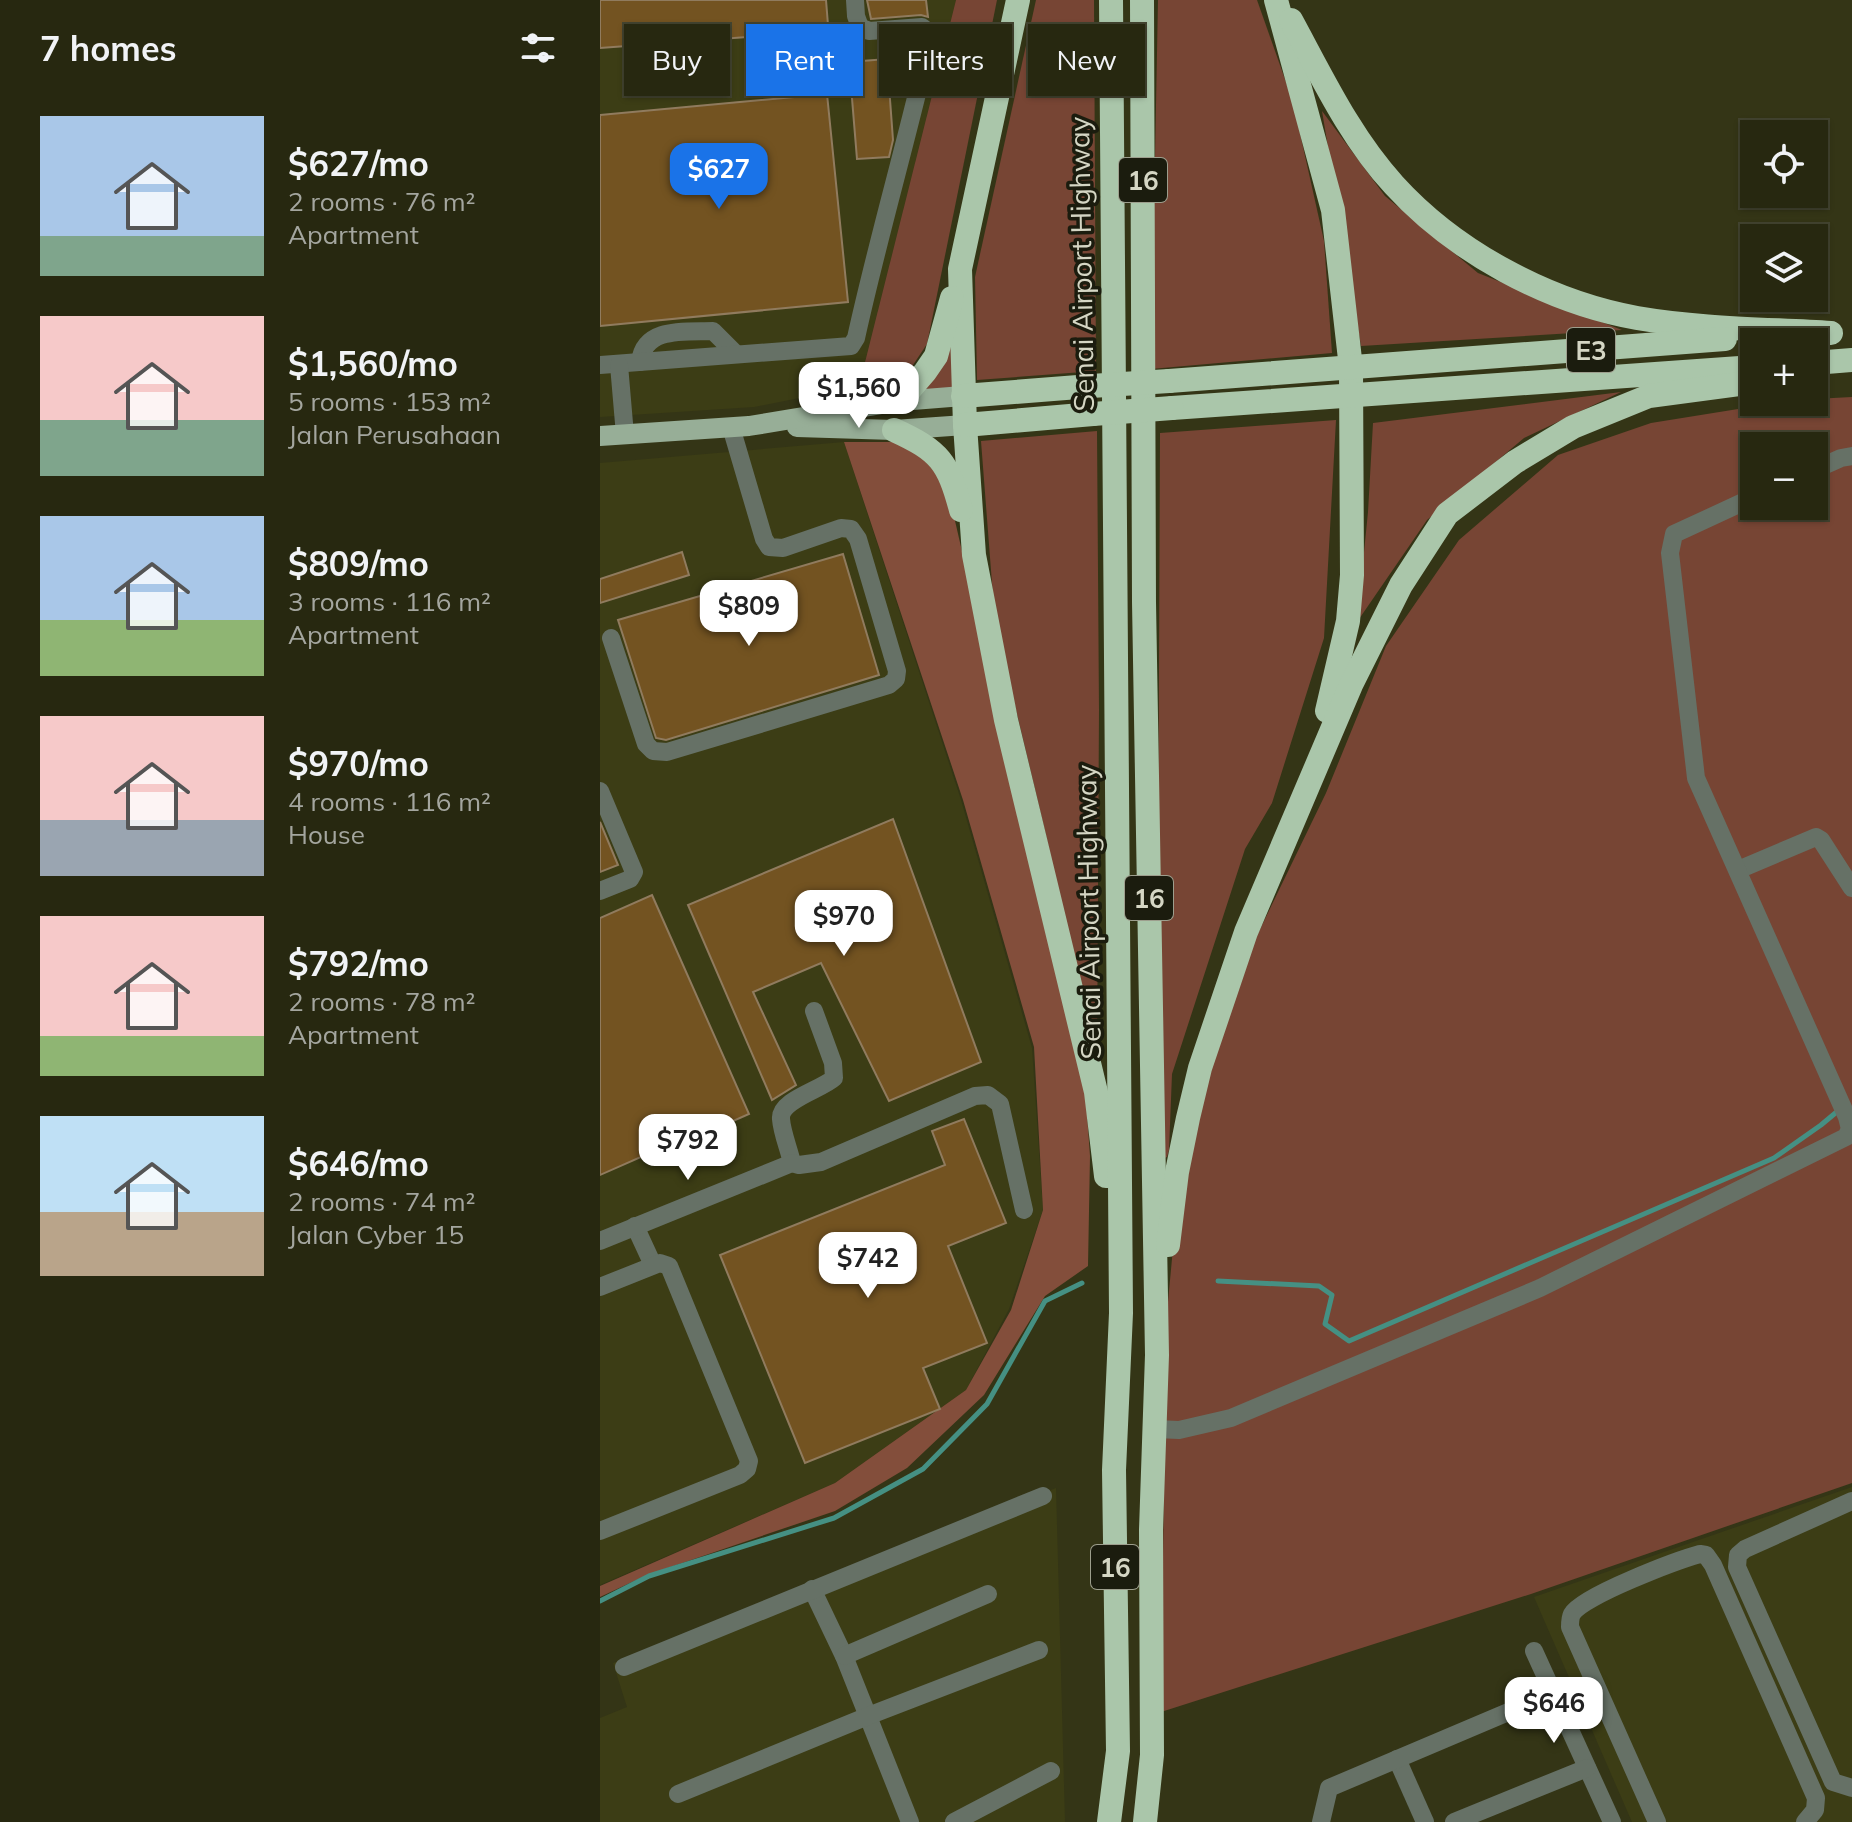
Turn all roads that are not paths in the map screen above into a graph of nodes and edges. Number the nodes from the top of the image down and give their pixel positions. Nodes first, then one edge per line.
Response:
1 (855, 0) edge
2 (1018, 0) edge
3 (1111, 0) edge
4 (1142, 0) edge
5 (1278, 0) edge
6 (960, 269) junction
7 (1842, 332) edge
8 (736, 354) junction
9 (1852, 360) edge
10 (640, 362) junction
11 (1828, 362) edge
12 (600, 365) edge
13 (619, 365) junction
14 (1351, 368) junction
15 (1740, 368) edge
16 (1740, 384) edge
17 (1352, 394) junction
18 (963, 396) junction
19 (900, 401) junction
20 (965, 425) junction
21 (740, 426) junction
22 (894, 430) junction
23 (625, 435) junction
24 (600, 436) edge
25 (1852, 456) edge
26 (1828, 464) edge
27 (1740, 503) edge
28 (974, 555) junction
29 (611, 638) dead end
30 (1311, 775) junction
31 (600, 791) edge
32 (1738, 870) junction
33 (1852, 888) edge
34 (600, 891) edge
35 (814, 1011) dead end
36 (792, 1163) junction
37 (1024, 1210) dead end
38 (635, 1226) junction
39 (600, 1240) edge
40 (653, 1265) junction
41 (600, 1287) edge
42 (1121, 1313) junction
43 (1157, 1355) junction
44 (1155, 1429) junction
45 (1043, 1496) dead end
46 (1852, 1501) edge
47 (600, 1531) edge
48 (812, 1589) junction
49 (988, 1594) dead end
50 (1039, 1650) dead end
51 (1534, 1651) dead end
52 (844, 1656) junction
53 (624, 1667) dead end
54 (1553, 1693) junction
55 (868, 1716) junction
56 (1397, 1759) junction
57 (1587, 1768) junction
58 (1051, 1771) dead end
59 (1852, 1788) edge
60 (678, 1794) dead end
61 (910, 1822) edge
62 (954, 1822) edge
63 (1109, 1822) edge
64 (1145, 1822) edge
65 (1321, 1822) edge
66 (1425, 1822) edge
67 (1454, 1822) edge
68 (1612, 1822) edge
69 (1657, 1822) edge
70 (1805, 1822) edge

1 - 8 street
2 - 6 highway
3 - 42 highway, Senai Airport Highway / 16
4 - 43 highway, 16
5 - 7 highway
5 - 14 highway
6 - 18 highway
6 - 19 highway
7 - 14 highway, E3
8 - 10 street
8 - 10 street
9 - 11 highway
10 - 13 street
12 - 13 street
13 - 23 street
14 - 17 highway
14 - 18 highway, E3, bridge
15 - 17 highway, E3
16 - 30 highway
17 - 20 highway, E3, bridge
17 - 30 highway
18 - 19 main road
18 - 20 highway
19 - 21 main road
20 - 22 main road
20 - 28 highway
21 - 22 main road
21 - 23 main road
21 - 29 street
22 - 28 highway
23 - 24 main road
25 - 26 street
27 - 32 street
28 - 42 highway
30 - 43 highway
31 - 34 street
32 - 33 street
32 - 44 street
35 - 36 street
36 - 37 street
36 - 38 street
38 - 39 street
38 - 40 street
40 - 41 street
40 - 47 street
42 - 63 highway, Senai Airport Highway / 16
43 - 44 highway, 16
44 - 64 highway, 16
45 - 48 street
46 - 59 street
48 - 52 street
48 - 53 street
49 - 52 street
50 - 55 street
51 - 54 street
52 - 55 street
54 - 56 street
54 - 57 street
55 - 60 street
55 - 61 street
56 - 65 street
56 - 66 street
57 - 67 street
57 - 68 street
58 - 62 street
69 - 70 street

